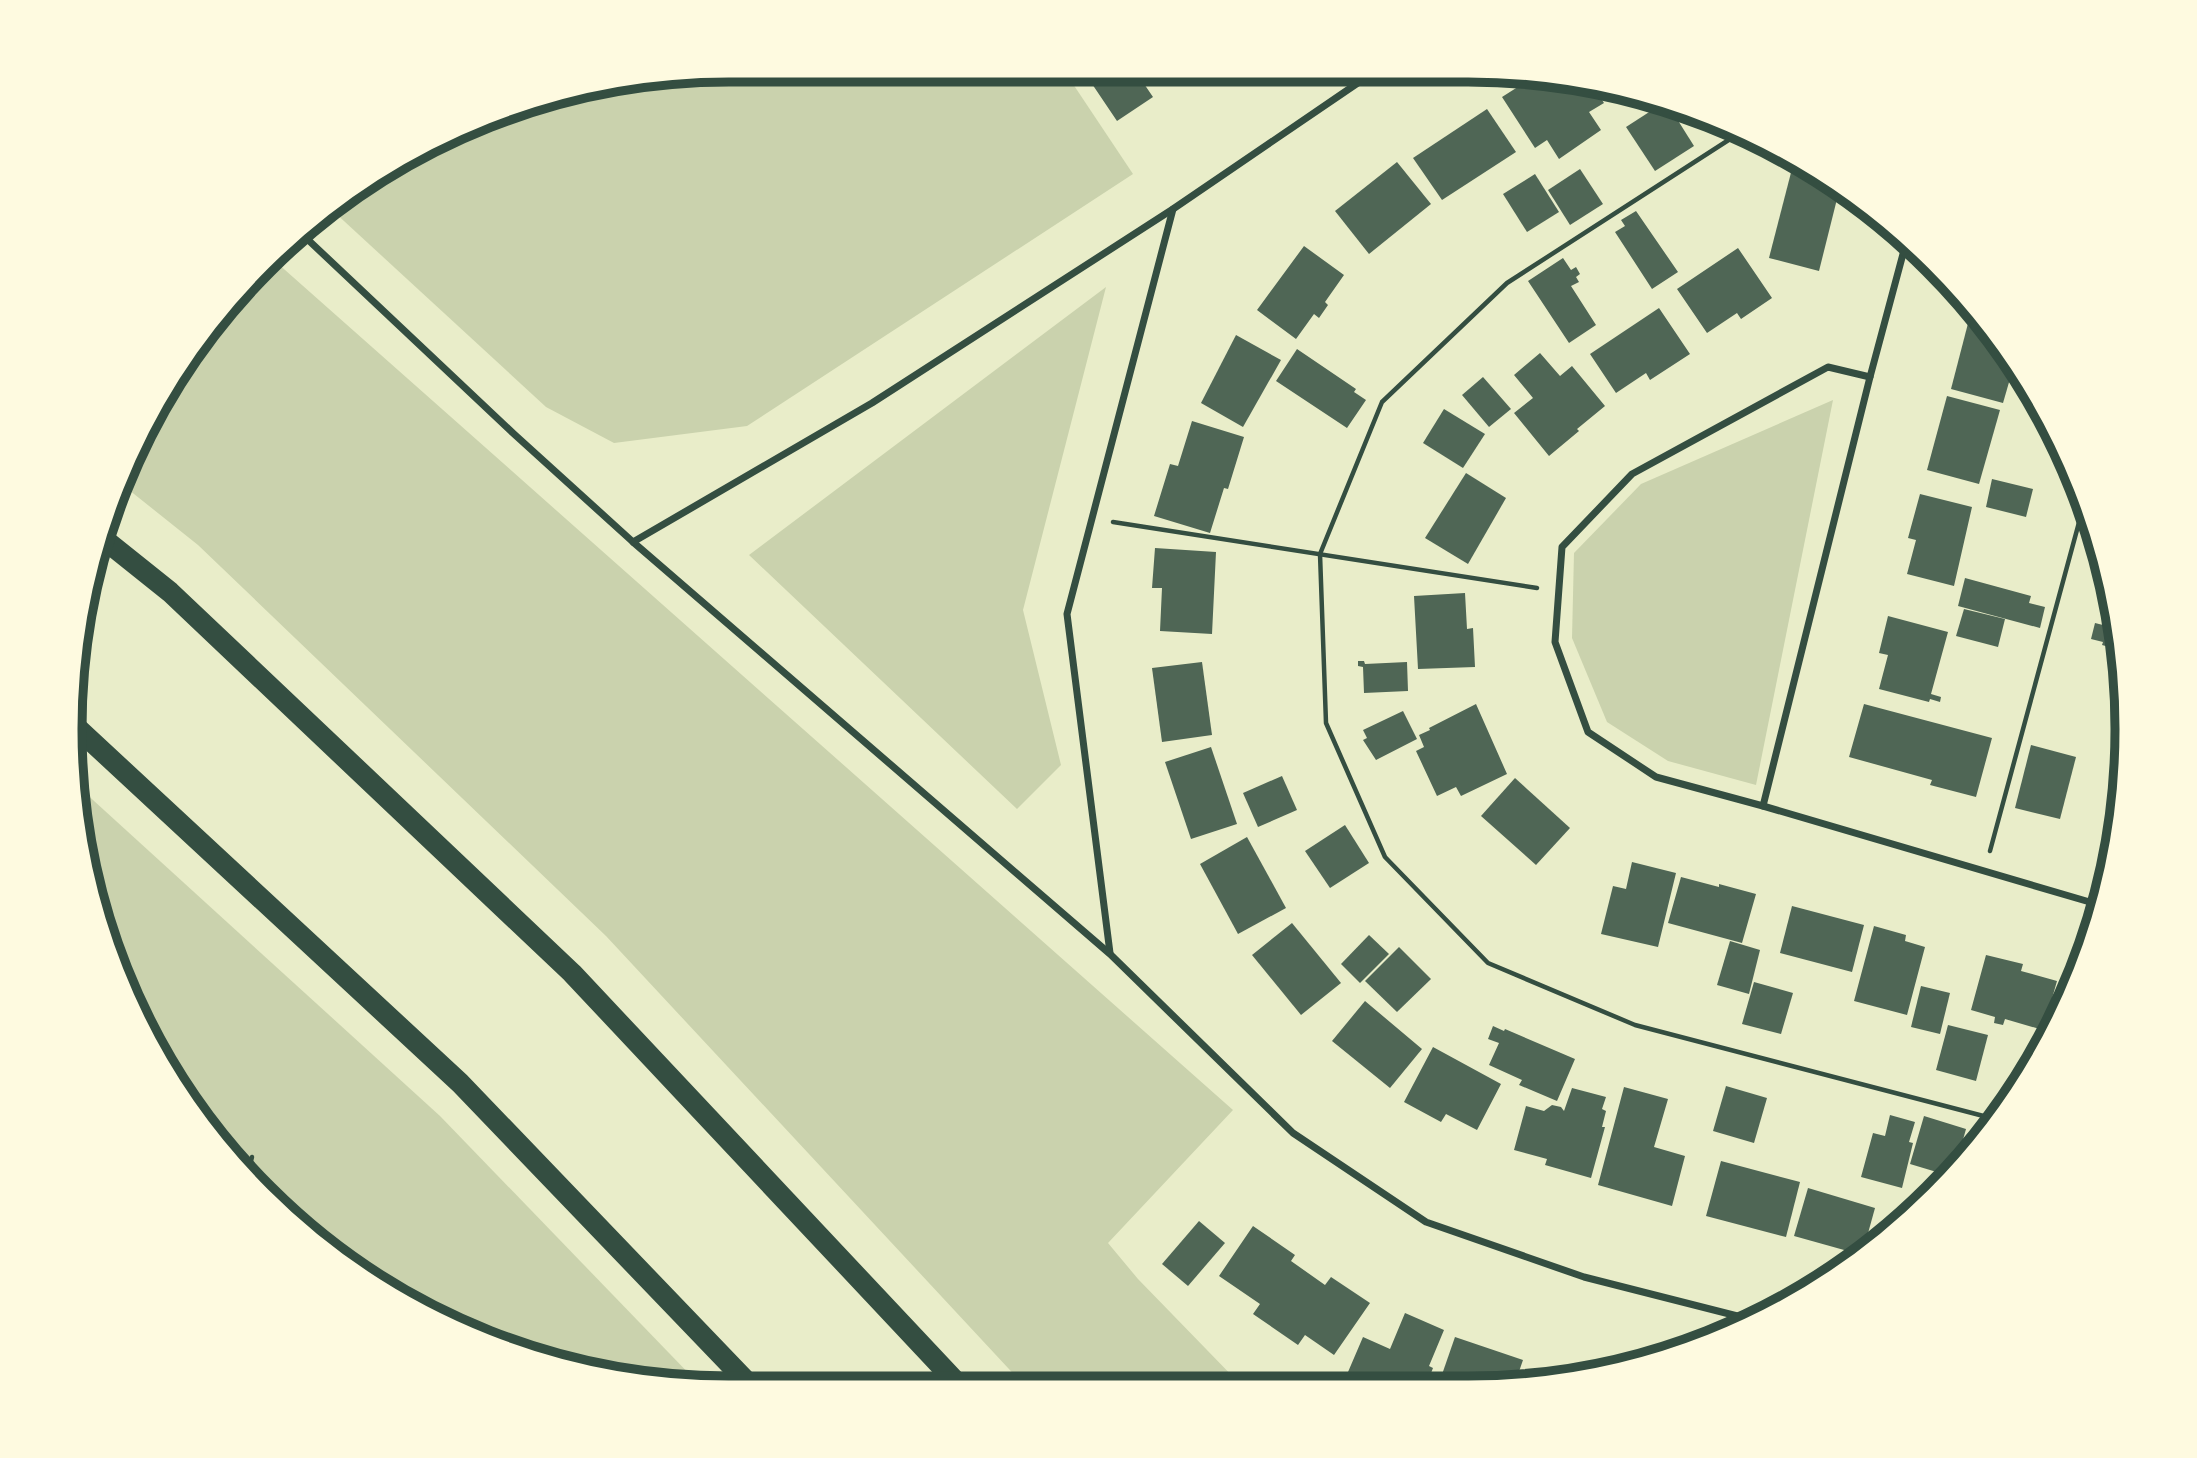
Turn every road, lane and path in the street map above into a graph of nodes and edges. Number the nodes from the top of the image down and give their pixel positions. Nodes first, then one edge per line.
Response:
1 (1359, 82) edge
2 (1731, 138) edge
3 (1173, 209) junction
4 (307, 239) edge
5 (1904, 252) edge
6 (1870, 377) junction
7 (1092, 519) junction
8 (2080, 520) edge
9 (633, 541) junction
10 (110, 544) edge
11 (1320, 554) junction
12 (1559, 592) junction
13 (82, 733) edge
14 (1763, 806) junction
15 (1984, 871) junction
16 (2091, 902) edge
17 (1110, 954) junction
18 (1986, 1117) edge
19 (252, 1157) dead end
20 (250, 1163) edge
21 (1739, 1316) edge
22 (741, 1376) edge
23 (950, 1376) edge

1 - 3 street
2 - 11 path
3 - 7 street
3 - 9 street
4 - 9 street
5 - 6 street
6 - 12 street
6 - 14 street
7 - 11 path
7 - 17 street
8 - 15 path
9 - 17 street
10 - 23 highway
11 - 12 path
11 - 18 path
12 - 14 street
13 - 22 highway
14 - 15 street
15 - 16 street
17 - 21 street
19 - 20 path

